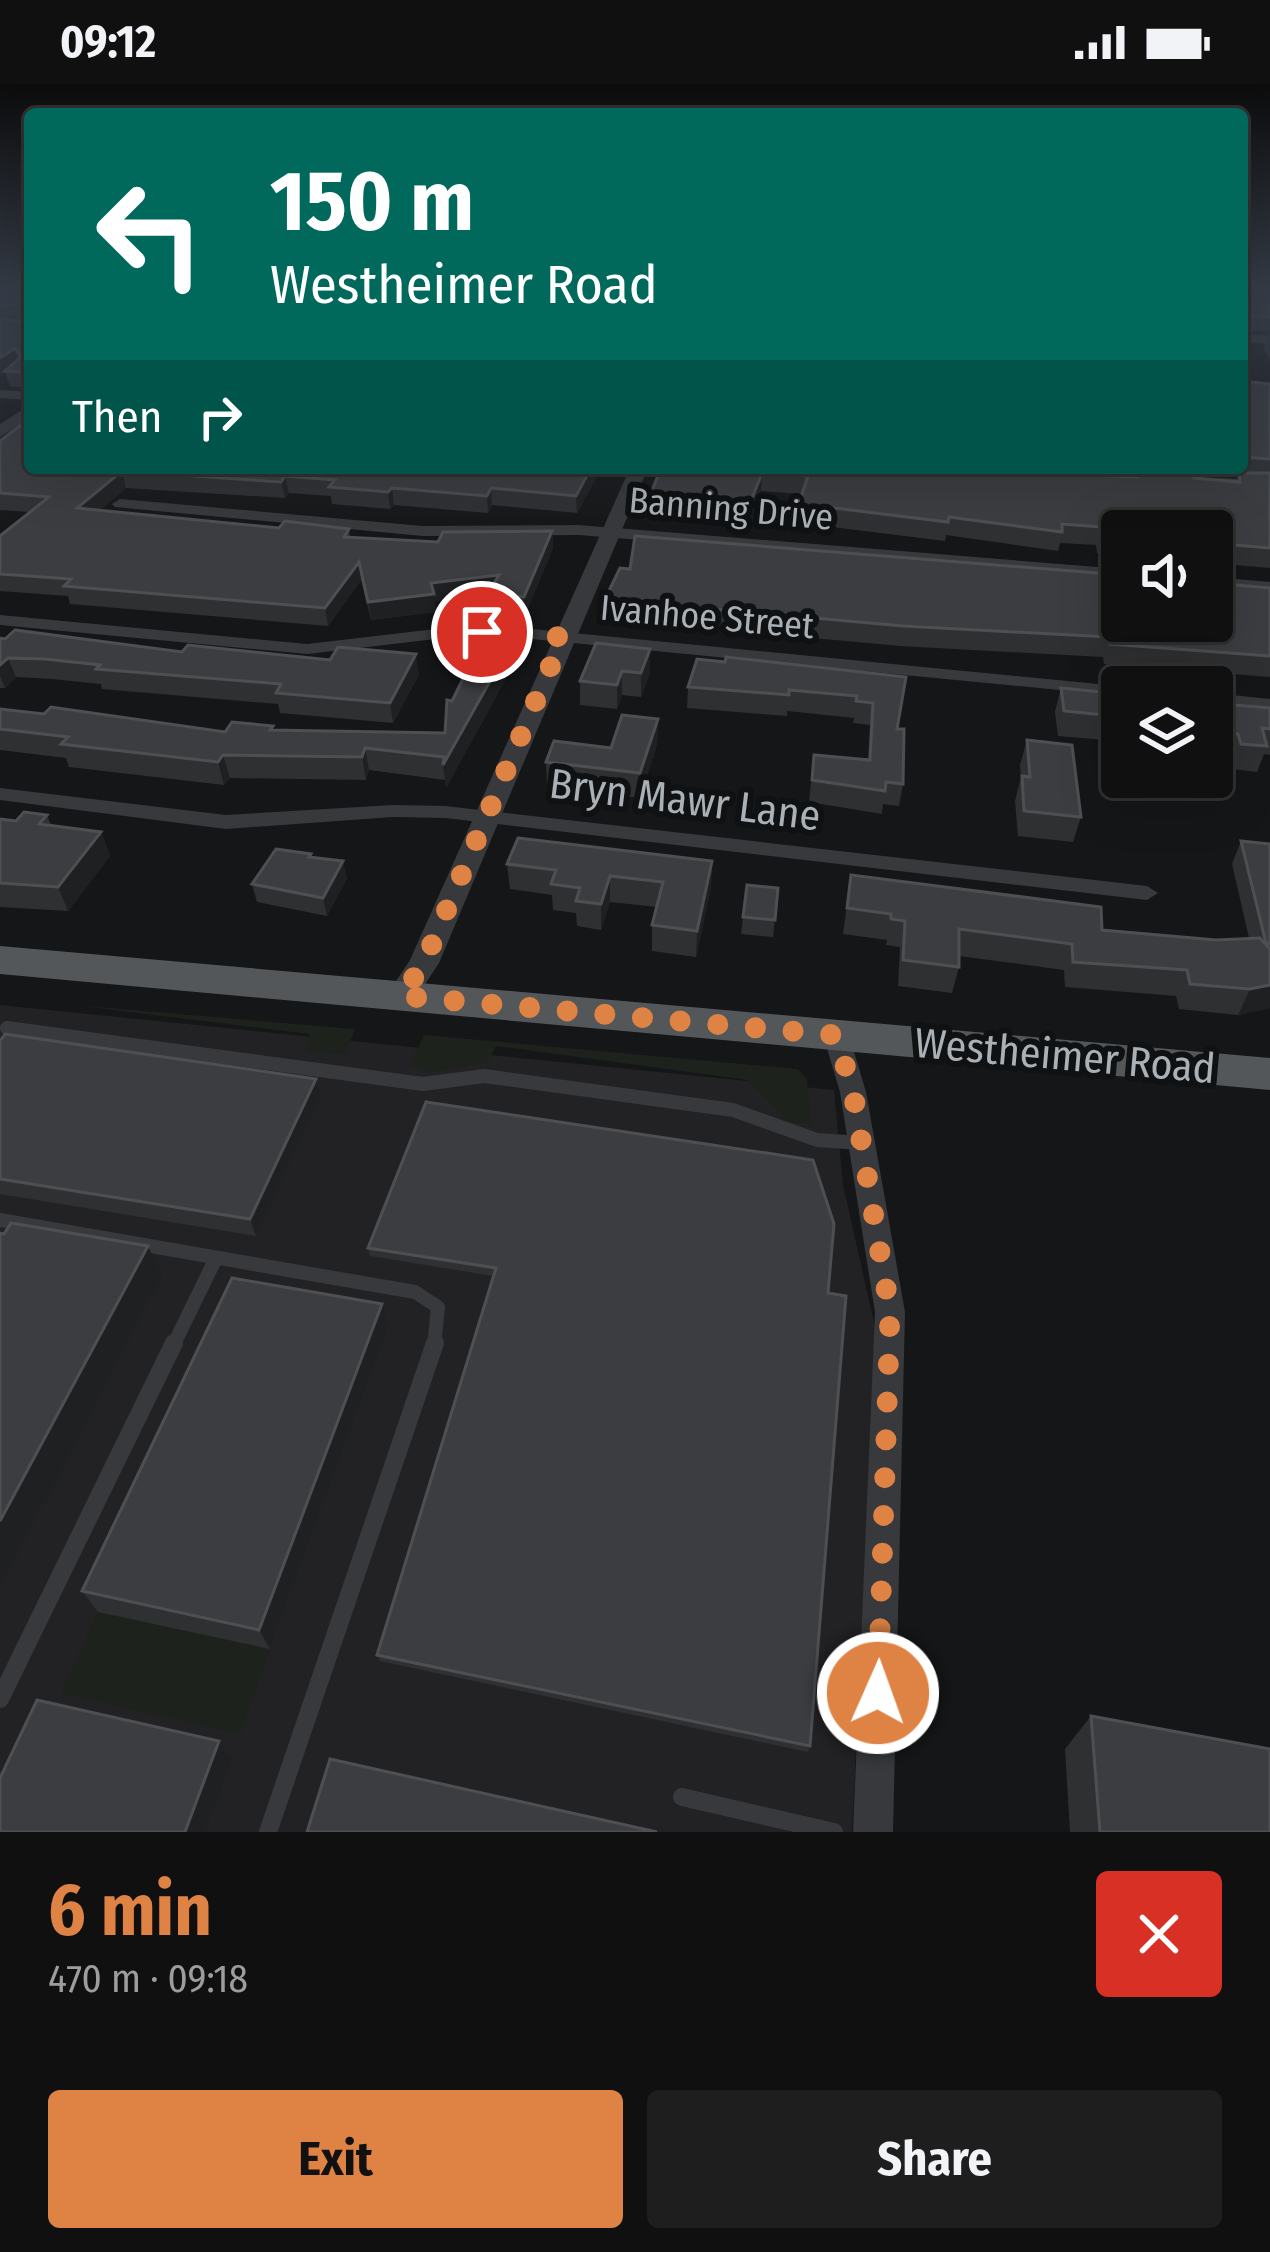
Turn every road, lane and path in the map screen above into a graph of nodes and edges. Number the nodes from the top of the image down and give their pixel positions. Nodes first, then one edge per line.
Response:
1 (636, 474) edge
2 (1097, 474) edge
3 (1270, 484) edge
4 (120, 504) dead end
5 (610, 532) junction
6 (1101, 572) edge
7 (1233, 583) edge
8 (1270, 586) edge
9 (0, 620) edge
10 (563, 637) junction
11 (1101, 688) edge
12 (1233, 701) edge
13 (1270, 705) edge
14 (0, 794) edge
15 (484, 816) junction
16 (1147, 893) dead end
17 (0, 959) edge
18 (401, 996) junction
19 (7, 1028) dead end
20 (836, 1035) junction
21 (1270, 1074) edge
22 (862, 1143) junction
23 (0, 1220) edge
24 (216, 1258) junction
25 (1, 1694) edge
26 (682, 1797) dead end
27 (268, 1832) edge
28 (834, 1832) edge
29 (873, 1832) edge

1 - 5 street
2 - 3 street
4 - 5 street, Banning Drive
5 - 6 street, Banning Drive
5 - 10 street
7 - 8 street
9 - 10 street, Ivanhoe Street
10 - 11 street, Ivanhoe Street
10 - 15 street
12 - 13 street
14 - 15 street, Bryn Mawr Lane
15 - 16 street, Bryn Mawr Lane
15 - 18 street
17 - 18 main road, Westheimer Road
18 - 20 main road, Westheimer Road
19 - 22 lane
20 - 21 main road, Westheimer Road
20 - 22 street
22 - 29 street
23 - 24 lane
24 - 25 lane
24 - 27 lane
26 - 28 lane

